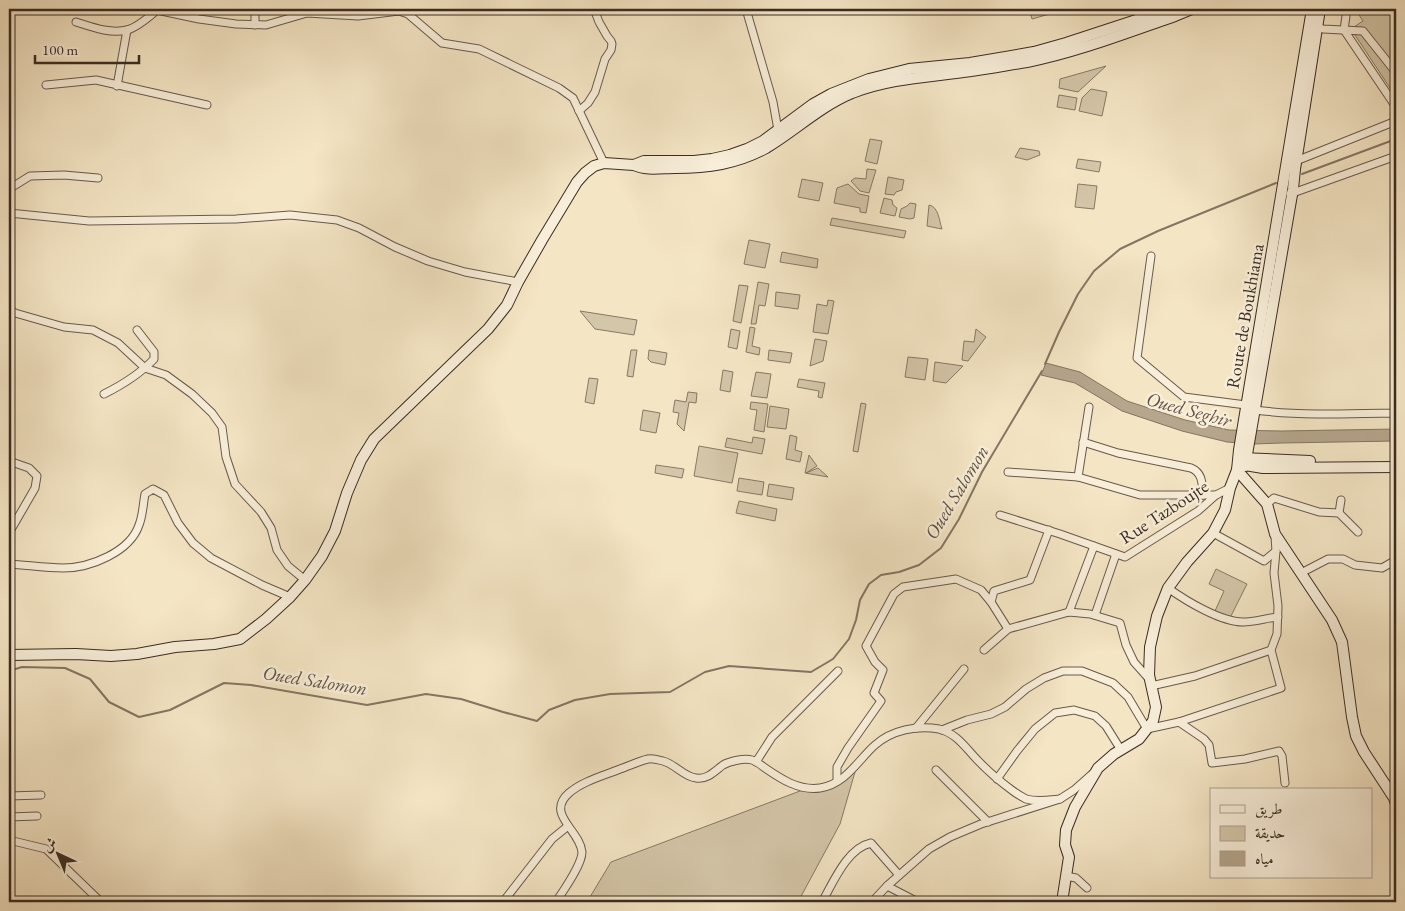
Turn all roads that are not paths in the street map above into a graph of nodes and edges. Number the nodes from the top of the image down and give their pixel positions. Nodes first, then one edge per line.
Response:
1 (155, 9) edge
2 (255, 9) edge
3 (594, 9) edge
4 (746, 9) edge
5 (1170, 9) edge
6 (1192, 9) edge
7 (1312, 9) edge
8 (1320, 9) edge
9 (1347, 9) edge
10 (329, 11) edge
11 (408, 11) edge
12 (186, 12) edge
13 (76, 22) dead end
14 (255, 25) junction
15 (1317, 27) junction
16 (128, 30) junction
17 (1344, 30) junction
18 (1396, 70) edge
19 (46, 85) dead end
20 (117, 86) junction
21 (207, 105) dead end
22 (1396, 107) edge
23 (815, 108) junction
24 (579, 111) junction
25 (1396, 121) edge
26 (778, 130) junction
27 (1396, 156) edge
28 (604, 163) junction
29 (634, 165) junction
30 (1292, 167) junction
31 (98, 178) dead end
32 (9, 189) edge
33 (1288, 191) junction
34 (9, 214) edge
35 (1151, 256) dead end
36 (518, 282) junction
37 (9, 309) edge
38 (137, 330) dead end
39 (145, 368) junction
40 (104, 394) dead end
41 (1089, 406) dead end
42 (1250, 411) junction
43 (1396, 413) edge
44 (1083, 442) junction
45 (1241, 460) junction
46 (9, 461) edge
47 (1396, 461) edge
48 (1396, 467) edge
49 (1008, 472) dead end
50 (1078, 477) junction
51 (1230, 488) junction
52 (1203, 495) junction
53 (1216, 495) junction
54 (1341, 500) dead end
55 (1267, 504) junction
56 (1339, 513) junction
57 (1000, 515) dead end
58 (1049, 530) junction
59 (1358, 532) dead end
60 (9, 533) edge
61 (1213, 533) junction
62 (1275, 534) junction
63 (1094, 546) junction
64 (1276, 551) junction
65 (1116, 554) junction
66 (1396, 560) edge
67 (9, 564) edge
68 (1301, 573) junction
69 (305, 580) junction
70 (1168, 588) junction
71 (981, 590) junction
72 (994, 591) junction
73 (290, 597) junction
74 (991, 602) junction
75 (1069, 612) junction
76 (1095, 615) junction
77 (1278, 617) junction
78 (1008, 629) junction
79 (984, 650) dead end
80 (1271, 650) junction
81 (9, 655) edge
82 (838, 670) dead end
83 (964, 670) dead end
84 (1151, 683) junction
85 (1179, 722) junction
86 (916, 728) junction
87 (1147, 729) junction
88 (942, 730) junction
89 (1121, 750) junction
90 (756, 762) junction
91 (1098, 768) junction
92 (936, 770) dead end
93 (997, 779) junction
94 (837, 781) junction
95 (1285, 783) dead end
96 (41, 795) dead end
97 (9, 796) edge
98 (1060, 799) junction
99 (1396, 800) edge
100 (36, 816) dead end
101 (9, 817) edge
102 (988, 822) junction
103 (568, 826) junction
104 (9, 840) edge
105 (899, 875) junction
106 (1066, 876) junction
107 (886, 886) junction
108 (1087, 888) dead end
109 (101, 902) edge
110 (503, 902) edge
111 (556, 902) edge
112 (822, 902) edge
113 (872, 902) edge
114 (918, 902) edge
115 (1062, 902) edge

1 - 12 street
1 - 16 street
2 - 14 street
3 - 24 street
4 - 26 street
5 - 23 street
6 - 23 street
7 - 30 street, Route de Boukhiama
8 - 15 street, Route de Boukhiama
9 - 17 street
10 - 11 street
10 - 14 street
11 - 24 street
12 - 14 street
13 - 16 street
15 - 17 street
15 - 30 street, Route de Boukhiama
16 - 20 street
17 - 18 street
17 - 22 street
19 - 20 street
20 - 21 street
23 - 26 street
23 - 29 street
24 - 28 street
25 - 30 street
26 - 29 street
27 - 33 street
28 - 29 street
28 - 36 street
30 - 33 street, Route de Boukhiama
31 - 32 street
33 - 42 street, Route de Boukhiama
34 - 36 street
35 - 42 street
36 - 69 street
37 - 39 street
38 - 39 street
39 - 40 street
39 - 69 street
41 - 44 street
42 - 43 street
42 - 45 street, Route de Boukhiama
44 - 50 street
44 - 52 street
45 - 47 street
45 - 48 street
45 - 51 street, Route de Boukhiama
45 - 55 street
46 - 60 street
49 - 50 street
50 - 52 street
51 - 53 street, Rue Tazboujte
51 - 61 street, Route de Boukhiama
52 - 53 street
53 - 65 street, Rue Tazboujte
54 - 56 street
55 - 56 street
55 - 62 street
56 - 59 street
57 - 58 street, Rue Tazboujte
58 - 63 street, Rue Tazboujte
58 - 72 street
61 - 64 street
61 - 70 street, Route de Boukhiama
62 - 64 street
62 - 68 street
63 - 65 street, Rue Tazboujte
63 - 75 street
64 - 77 street
65 - 76 street
66 - 68 street
67 - 73 street
68 - 99 street
69 - 73 street
70 - 77 street
70 - 84 street, Route de Boukhiama
71 - 72 street
71 - 74 street
71 - 94 street
72 - 74 street
73 - 81 street
74 - 78 street
75 - 76 street
75 - 78 street
76 - 84 street
77 - 80 street
78 - 79 street
80 - 84 street
80 - 85 street
82 - 90 street
83 - 86 street
84 - 87 street, Route de Boukhiama
85 - 87 street
85 - 95 street
86 - 88 street
86 - 94 street
87 - 88 street
87 - 89 street, Route de Boukhiama
88 - 93 street
89 - 91 street, Route de Boukhiama
89 - 93 street
90 - 94 street
90 - 103 street
91 - 98 street
91 - 106 street, Route de Boukhiama
92 - 102 street
93 - 98 street
96 - 97 street
98 - 102 street
100 - 101 street
102 - 105 street
103 - 110 street
103 - 111 street
104 - 109 street
105 - 107 street
105 - 112 street
106 - 108 street
106 - 115 street, Route de Boukhiama
107 - 113 street
107 - 114 street

